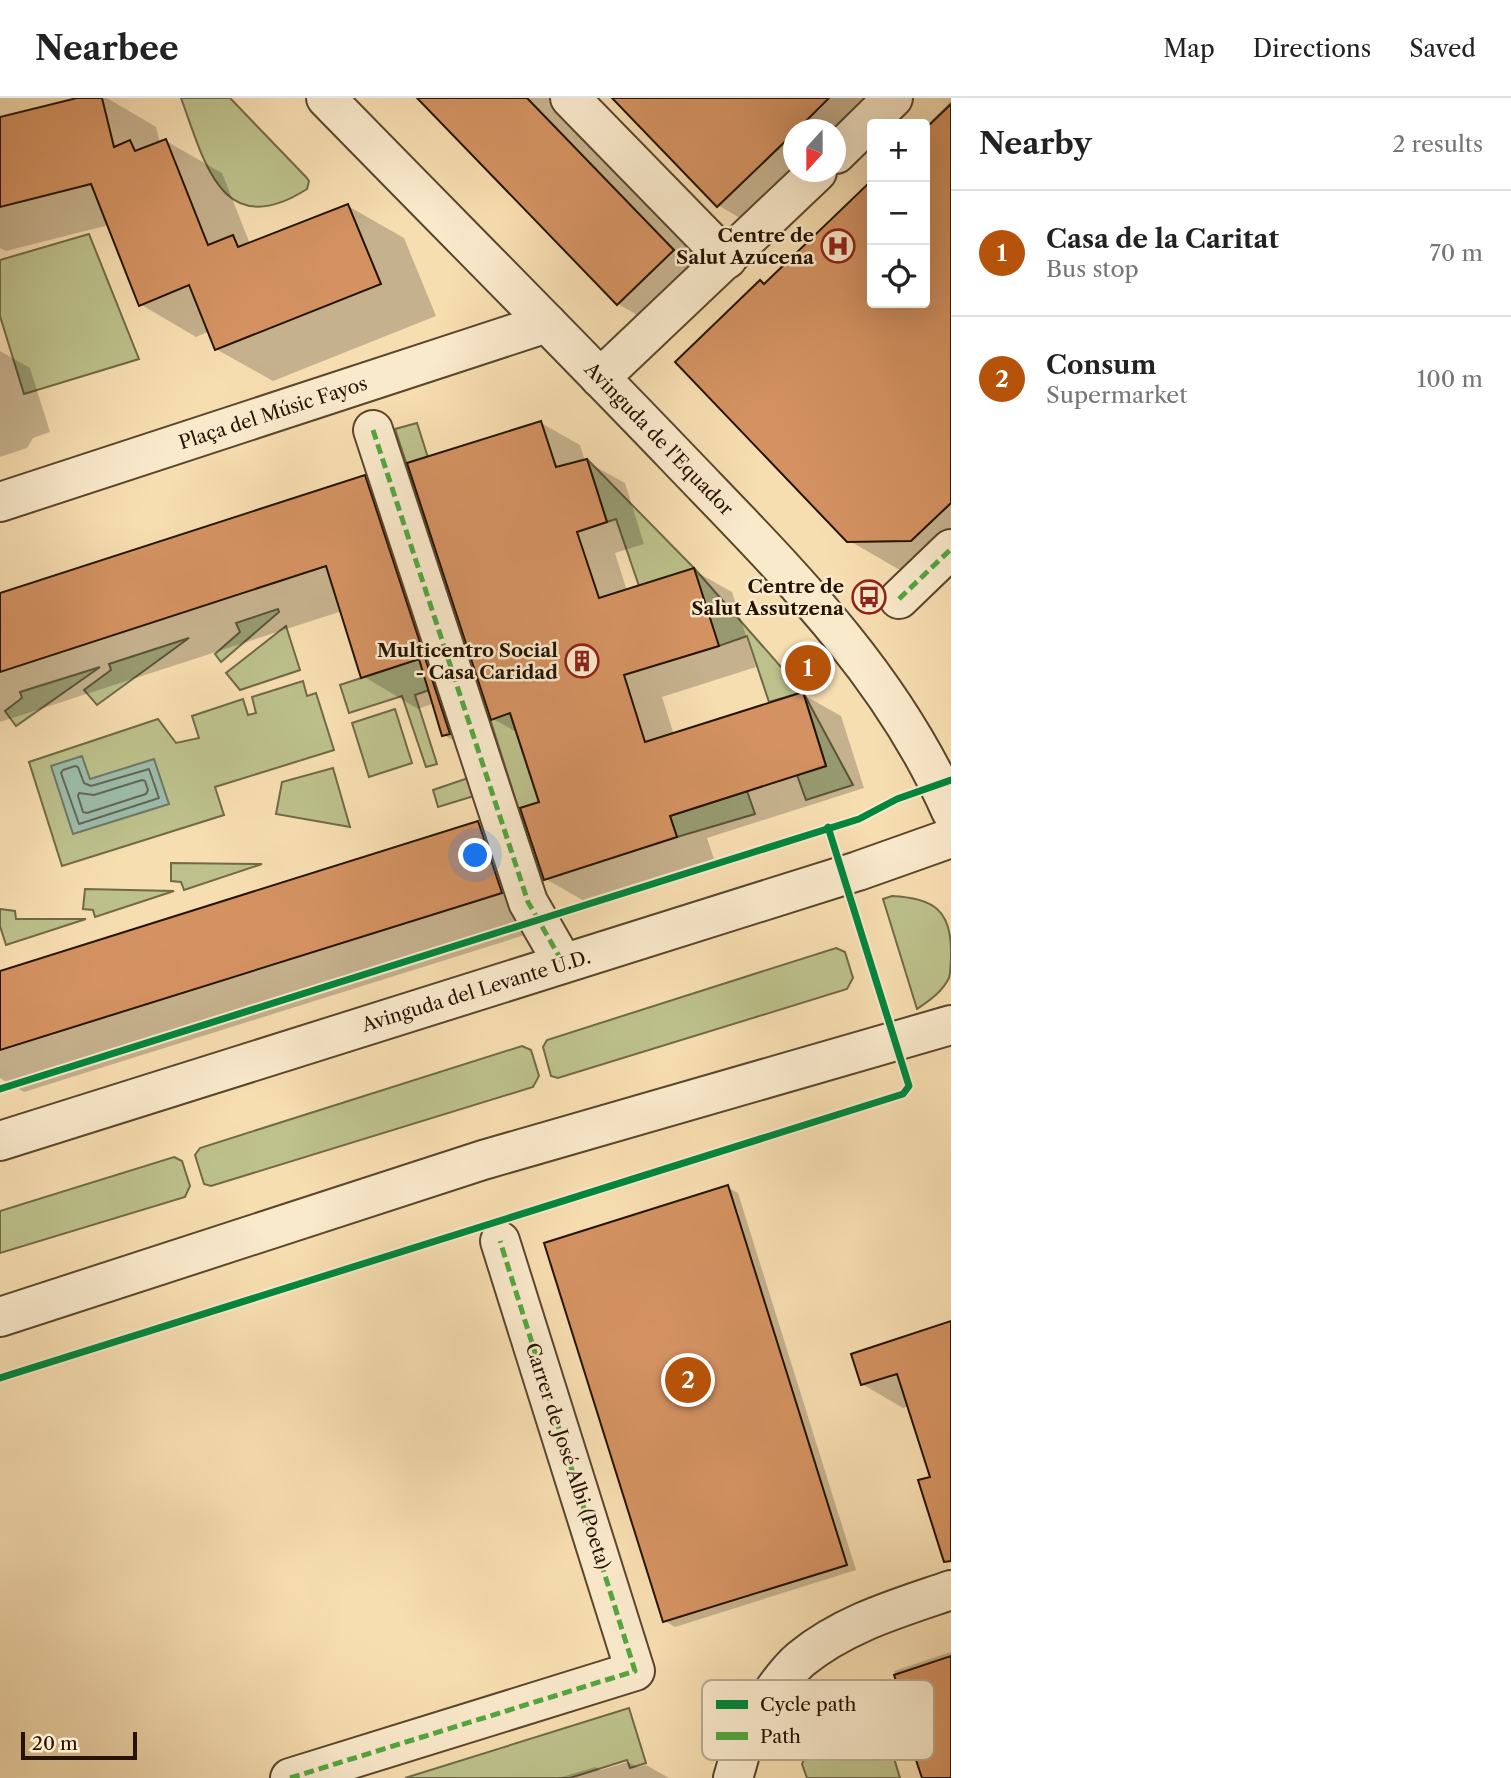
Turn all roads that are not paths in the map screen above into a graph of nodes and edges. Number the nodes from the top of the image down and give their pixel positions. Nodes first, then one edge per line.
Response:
1 (326, 98) edge
2 (570, 98) edge
3 (893, 98) edge
4 (846, 143) edge
5 (807, 182) edge
6 (727, 259) junction
7 (547, 323) junction
8 (600, 378) junction
9 (373, 430) dead end
10 (0, 502) edge
11 (951, 548) edge
12 (899, 599) dead end
13 (951, 811) edge
14 (951, 838) edge
15 (563, 963) junction
16 (951, 1025) edge
17 (0, 1141) edge
18 (500, 1241) dead end
19 (0, 1317) edge
20 (951, 1590) edge
21 (784, 1680) edge
22 (739, 1760) edge
23 (290, 1778) edge
24 (733, 1778) edge

1 - 7 street, Avinguda de l'Equador
2 - 6 street
3 - 4 street
5 - 6 street
6 - 8 street
7 - 8 street, Avinguda de l'Equador
7 - 10 street, Plaça del Músic Fayos
8 - 13 street, Avinguda de l'Equador
9 - 15 street
11 - 12 street
14 - 15 street, Avinguda del Levante U.D.
15 - 17 street, Avinguda del Levante U.D.
16 - 19 street
18 - 23 street, Carrer de José Albi (Poeta)
20 - 21 street
22 - 24 street

